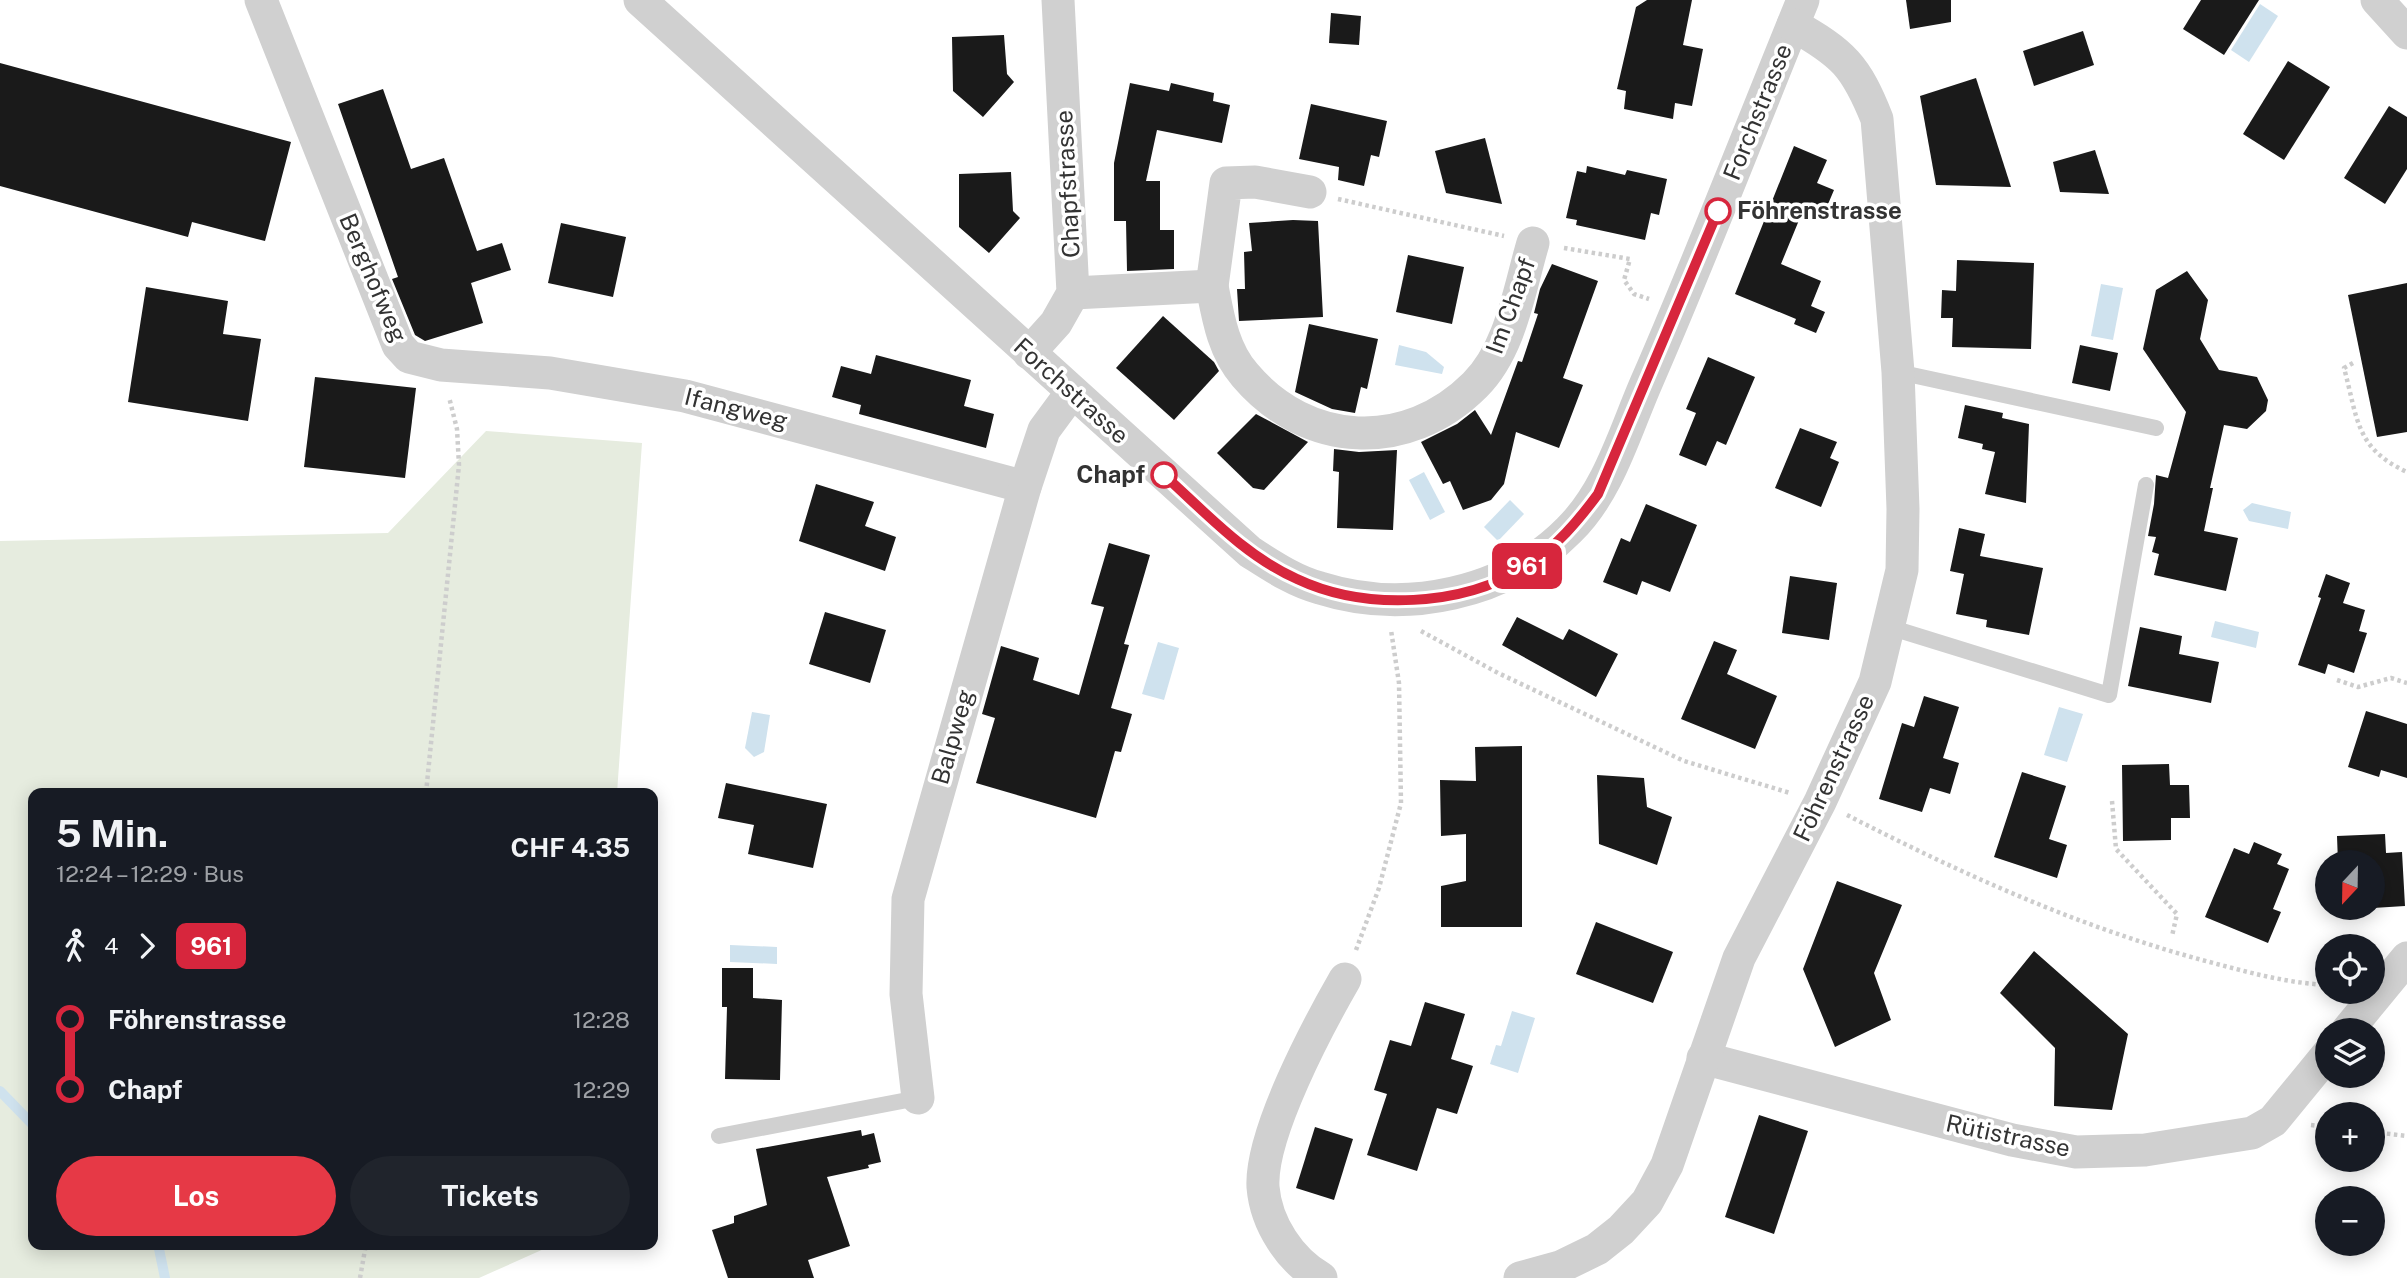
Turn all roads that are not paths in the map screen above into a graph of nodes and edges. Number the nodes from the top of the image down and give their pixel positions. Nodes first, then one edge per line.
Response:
1 (261, 0) edge
2 (640, 0) edge
3 (1058, 0) edge
4 (2377, 0) edge
5 (1798, 13) edge
6 (2407, 33) edge
7 (1310, 192) road end
8 (1533, 243) road end
9 (1212, 286) junction
10 (1073, 293) junction
11 (1029, 353) junction
12 (441, 365) joint
13 (1898, 372) junction
14 (1072, 392) junction
15 (2156, 428) dead end
16 (2146, 485) dead end
17 (1024, 487) junction
18 (1889, 628) junction
19 (2407, 958) edge
20 (1345, 979) road end
21 (2358, 1018) edge
22 (1703, 1058) junction
23 (2315, 1070) edge
24 (918, 1098) joint
25 (719, 1136) dead end
26 (1304, 1274) edge
27 (1520, 1278) edge

1 - 12 street, Berghofweg
2 - 11 street, Forchstrasse
3 - 10 street, Chapfstrasse
4 - 6 street
5 - 13 street, Föhrenstrasse
5 - 14 street, Forchstrasse
7 - 9 street, Im Chapf
8 - 9 street, Im Chapf
9 - 10 street
10 - 11 street, Chapfstrasse
11 - 14 street, Forchstrasse
12 - 17 street, Ifangweg
13 - 15 lane
13 - 18 street, Föhrenstrasse
14 - 17 street, Balpweg
16 - 18 lane
17 - 24 street, Balpweg
18 - 22 street, Föhrenstrasse
19 - 21 street
20 - 26 street
22 - 23 street, Rütistrasse
22 - 27 street, Föhrenstrasse
24 - 25 lane

